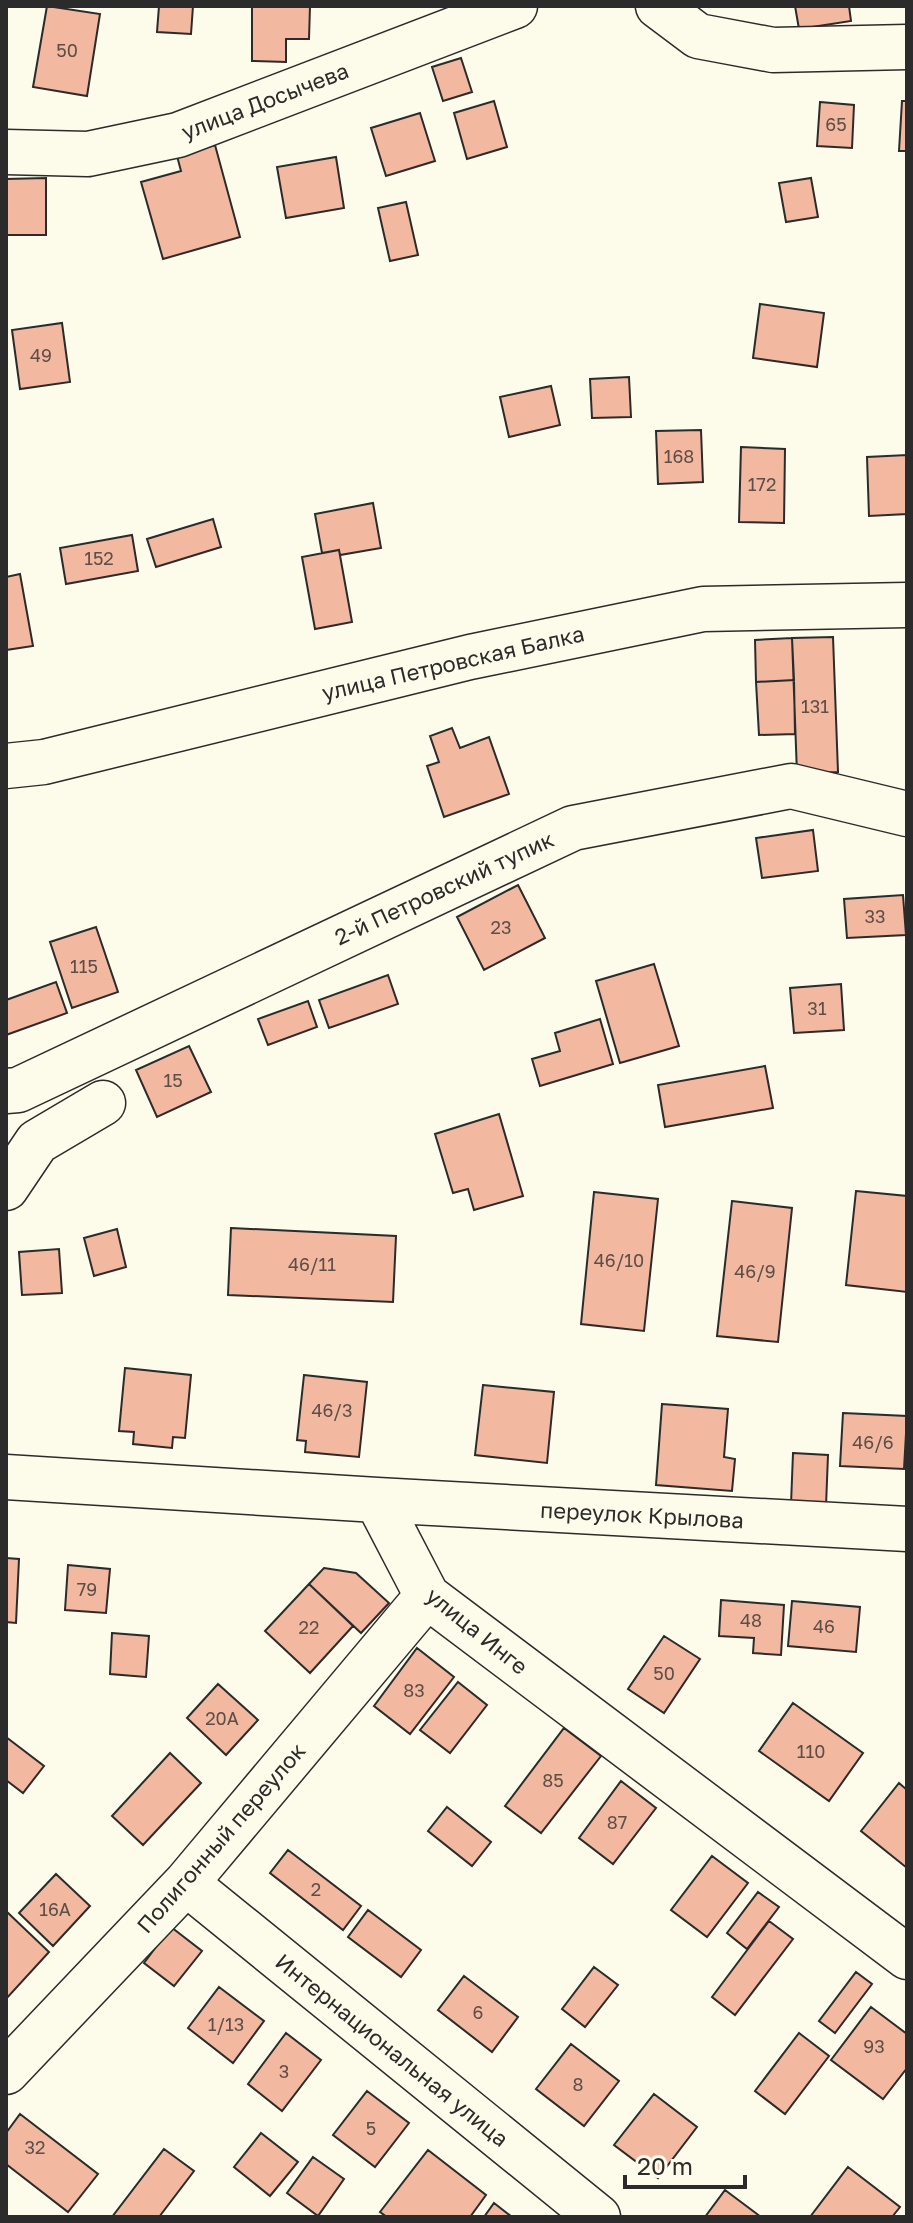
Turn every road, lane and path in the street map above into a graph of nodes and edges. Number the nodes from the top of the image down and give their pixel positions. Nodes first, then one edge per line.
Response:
1 (515, 6) edge
2 (658, 6) edge
3 (907, 47) edge
4 (6, 152) edge
5 (907, 605) edge
6 (6, 766) edge
7 (907, 814) edge
8 (6, 1091) edge
9 (103, 1103) dead end
10 (6, 1188) edge
11 (6, 1477) edge
12 (377, 1500) junction
13 (907, 1529) edge
14 (427, 1596) junction
15 (186, 1883) junction
16 (907, 1957) edge
17 (6, 2072) edge
18 (598, 2217) edge

1 - 4 street, улица Досычева
2 - 3 street
5 - 6 street, улица Петровская Балка
7 - 8 street, 2-й Петровский тупик
9 - 10 street
11 - 12 street
12 - 13 street, переулок Крылова
12 - 14 street, улица Инге
14 - 15 street, Полигонный переулок
14 - 16 street, улица Инге
15 - 17 street, Полигонный переулок
15 - 18 street, Интернациональная улица

